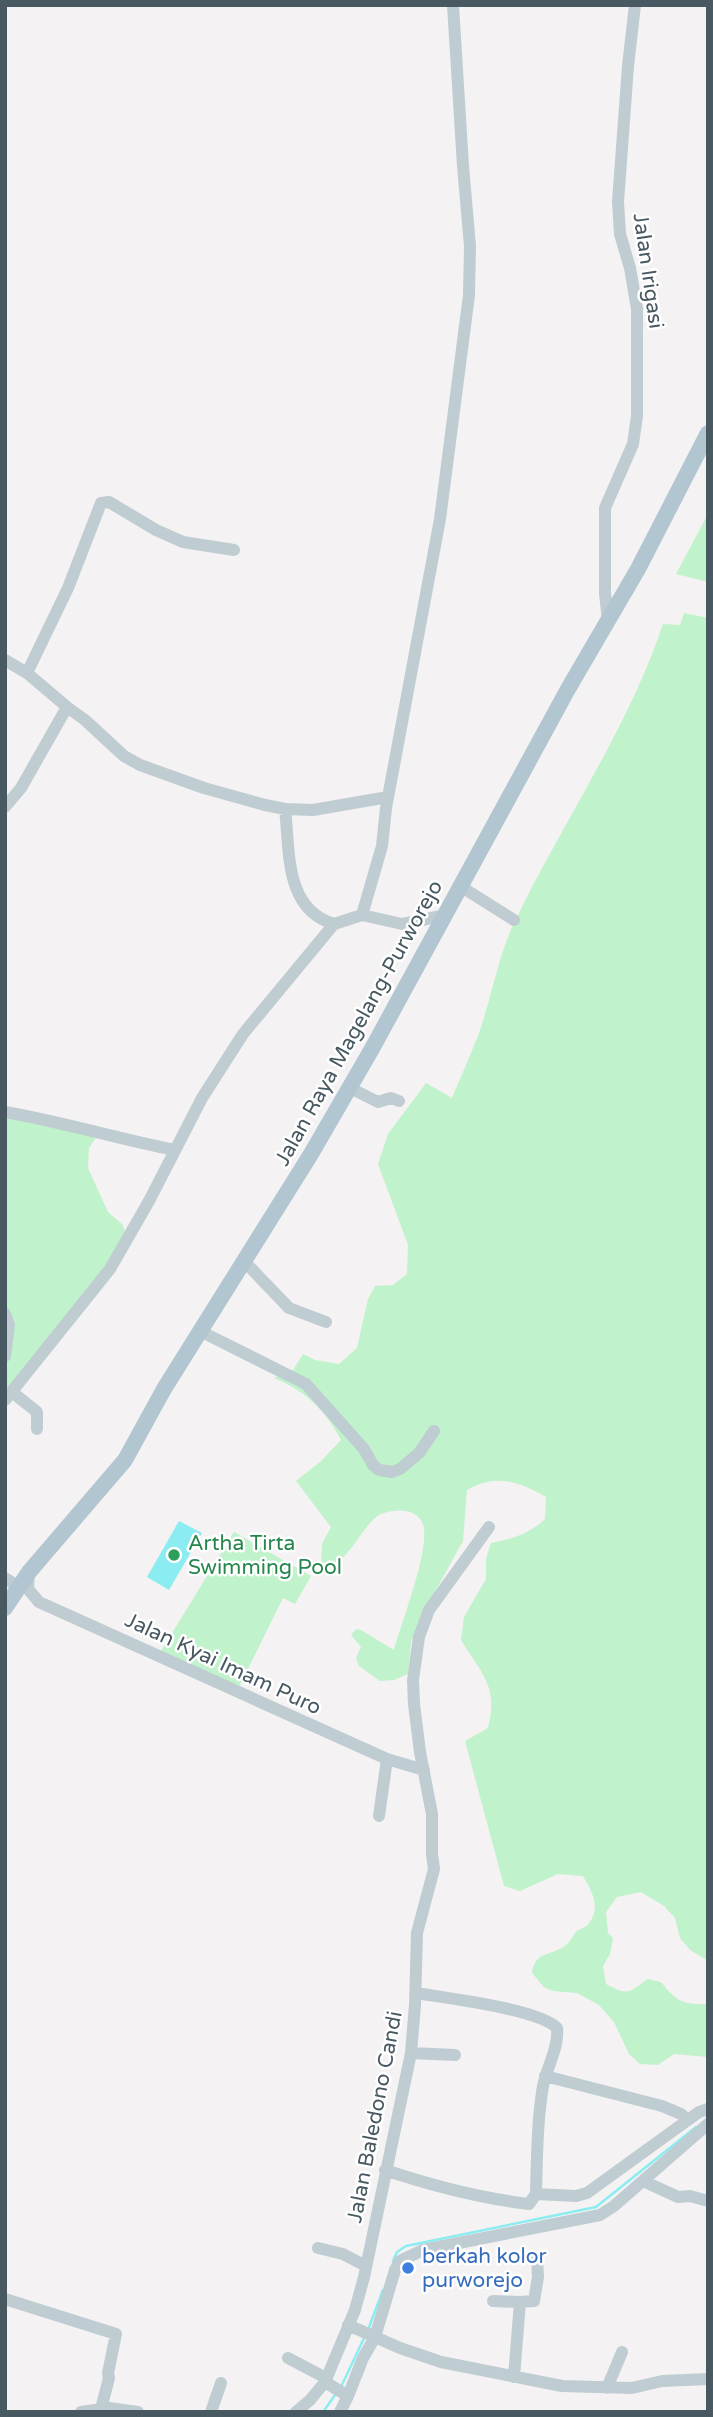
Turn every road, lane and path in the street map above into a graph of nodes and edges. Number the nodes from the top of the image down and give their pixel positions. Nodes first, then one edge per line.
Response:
1 (453, 5) edge
2 (635, 5) edge
3 (708, 433) edge
4 (234, 550) dead end
5 (608, 621) junction
6 (5, 660) edge
7 (27, 673) junction
8 (67, 707) junction
9 (388, 797) junction
10 (5, 807) edge
11 (285, 809) junction
12 (460, 886) junction
13 (362, 915) junction
14 (446, 915) junction
15 (513, 920) dead end
16 (334, 923) junction
17 (350, 1088) junction
18 (399, 1101) dead end
19 (5, 1112) edge
20 (175, 1150) junction
21 (243, 1260) junction
22 (5, 1314) edge
23 (326, 1322) dead end
24 (200, 1331) junction
25 (5, 1356) edge
26 (9, 1396) edge
27 (37, 1429) dead end
28 (435, 1431) dead end
29 (488, 1527) dead end
30 (29, 1572) junction
31 (10, 1593) edge
32 (47, 1606) junction
33 (387, 1759) junction
34 (424, 1770) junction
35 (379, 1816) dead end
36 (416, 1993) junction
37 (411, 2053) junction
38 (455, 2056) dead end
39 (545, 2076) junction
40 (708, 2109) edge
41 (688, 2120) junction
42 (708, 2124) edge
43 (385, 2170) junction
44 (643, 2181) junction
45 (536, 2194) junction
46 (708, 2201) edge
47 (318, 2248) dead end
48 (537, 2258) dead end
49 (367, 2262) junction
50 (5, 2299) edge
51 (493, 2301) dead end
52 (520, 2302) junction
53 (354, 2327) junction
54 (373, 2336) junction
55 (622, 2352) dead end
56 (288, 2358) dead end
57 (514, 2377) junction
58 (708, 2379) edge
59 (327, 2382) junction
60 (221, 2383) dead end
61 (607, 2388) junction
62 (347, 2395) junction
63 (101, 2409) junction
64 (81, 2412) edge
65 (138, 2412) edge
66 (211, 2412) edge
67 (296, 2412) edge
68 (340, 2412) edge

1 - 9 street
2 - 5 street, Jalan Irigasi
3 - 5 main road, Jalan Raya Magelang-Purworejo
4 - 7 street
5 - 12 main road, Jalan Raya Magelang-Purworejo
6 - 7 street
7 - 8 street
8 - 10 street
8 - 11 street
9 - 11 street
9 - 13 street
11 - 16 street
12 - 14 main road, Jalan Raya Magelang-Purworejo
12 - 15 street
13 - 14 street
13 - 16 street
14 - 17 main road, Jalan Raya Magelang-Purworejo
16 - 20 street
17 - 18 street
17 - 21 main road, Jalan Raya Magelang-Purworejo
19 - 20 street
20 - 26 street
21 - 23 street
21 - 24 main road, Jalan Raya Magelang-Purworejo
22 - 25 street
24 - 28 street
24 - 30 main road, Jalan Raya Magelang-Purworejo
26 - 27 street
29 - 34 street, Jalan Baledono Candi
30 - 31 main road, Jalan Raya Magelang-Purworejo
30 - 32 street, Jalan Kyai Imam Puro
31 - 32 street
32 - 33 street, Jalan Kyai Imam Puro
33 - 34 street, Jalan Kyai Imam Puro
33 - 35 street
34 - 36 street, Jalan Baledono Candi
36 - 37 street, Jalan Baledono Candi
36 - 39 street
37 - 38 street
37 - 43 street, Jalan Baledono Candi
39 - 41 street
39 - 45 street
40 - 41 street
41 - 45 street
42 - 44 street
43 - 45 street
43 - 49 street, Jalan Baledono Candi
44 - 46 street
44 - 54 street
47 - 49 street
48 - 52 street
49 - 53 street, Jalan Baledono Candi
50 - 63 street
51 - 52 street
52 - 57 street
53 - 54 street
53 - 59 street, Jalan Baledono Candi
54 - 57 street
54 - 62 street
55 - 61 street
56 - 59 street
57 - 61 street
58 - 61 street
59 - 62 street
59 - 67 street, Jalan Baledono Candi
60 - 66 street
62 - 68 street
63 - 64 street
63 - 65 street

